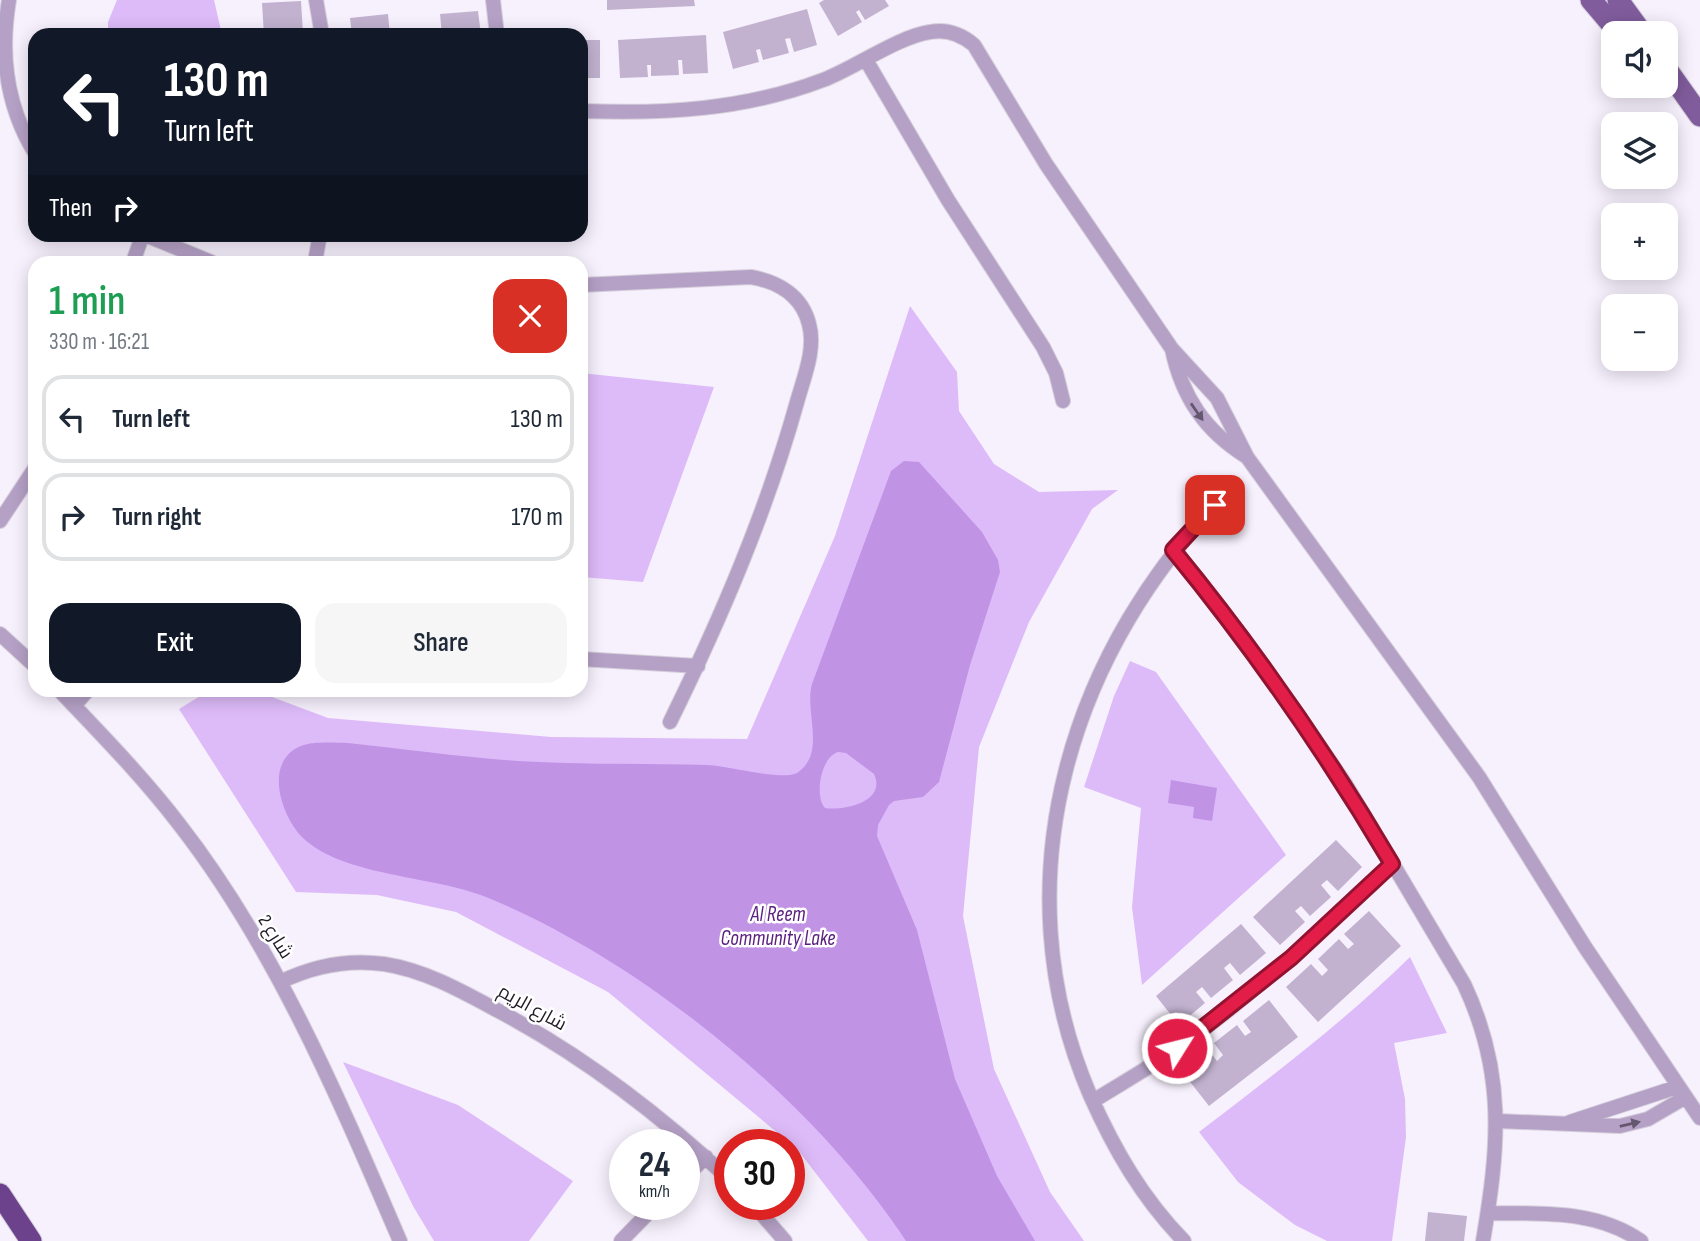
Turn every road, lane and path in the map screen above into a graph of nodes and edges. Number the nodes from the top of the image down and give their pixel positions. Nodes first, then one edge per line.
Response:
1 (9, 0) edge
2 (316, 0) edge
3 (493, 0) edge
4 (1591, 0) edge
5 (1618, 0) edge
6 (1609, 21) edge
7 (1633, 21) edge
8 (321, 28) edge
9 (496, 28) edge
10 (866, 60) junction
11 (1678, 85) edge
12 (1678, 96) edge
13 (588, 111) edge
14 (1698, 113) edge
15 (28, 140) edge
16 (162, 242) edge
17 (196, 256) edge
18 (588, 285) edge
19 (1172, 349) junction
20 (1063, 401) dead end
21 (1247, 457) junction
22 (28, 479) edge
23 (1232, 488) dead end
24 (0, 521) edge
25 (1173, 550) junction
26 (0, 634) edge
27 (588, 659) edge
28 (28, 660) edge
29 (698, 666) junction
30 (66, 697) edge
31 (82, 697) edge
32 (74, 706) junction
33 (670, 722) dead end
34 (1392, 864) junction
35 (280, 982) junction
36 (1681, 1093) junction
37 (1093, 1101) junction
38 (1594, 1112) junction
39 (1700, 1118) edge
40 (1498, 1121) junction
41 (1570, 1122) junction
42 (1600, 1128) junction
43 (706, 1157) junction
44 (700, 1163) edge
45 (714, 1165) edge
46 (0, 1194) edge
47 (1488, 1213) junction
48 (641, 1220) edge
49 (767, 1220) edge
50 (30, 1241) edge
51 (400, 1241) edge
52 (621, 1241) edge
53 (785, 1241) edge
54 (1184, 1241) edge
55 (1483, 1241) edge
56 (1640, 1241) edge

1 - 15 street
2 - 8 street
3 - 9 street
4 - 6 main road
5 - 7 main road
10 - 13 street
10 - 19 street
10 - 20 street
11 - 14 main road
12 - 14 main road
16 - 17 street
18 - 29 street
19 - 21 street
19 -> 21 street
21 - 36 street
22 - 24 street
23 - 25 street
25 - 34 street
25 - 37 street
26 - 28 street
27 - 29 street
29 - 33 street
30 - 32 street, شارع 2
31 - 32 street
32 - 35 street, شارع 2
34 - 37 street
34 - 40 street
35 - 43 street, شارع الريم
35 - 51 street, شارع 2
36 - 38 street
36 - 39 street
42 -> 36 street
37 - 54 street
38 - 41 street
38 - 42 street
40 - 41 street
40 - 47 street
41 - 42 street
43 - 44 street
43 - 45 street, شارع الريم
46 - 50 highway
47 - 55 street
47 - 56 street
48 - 52 street
49 - 53 street

